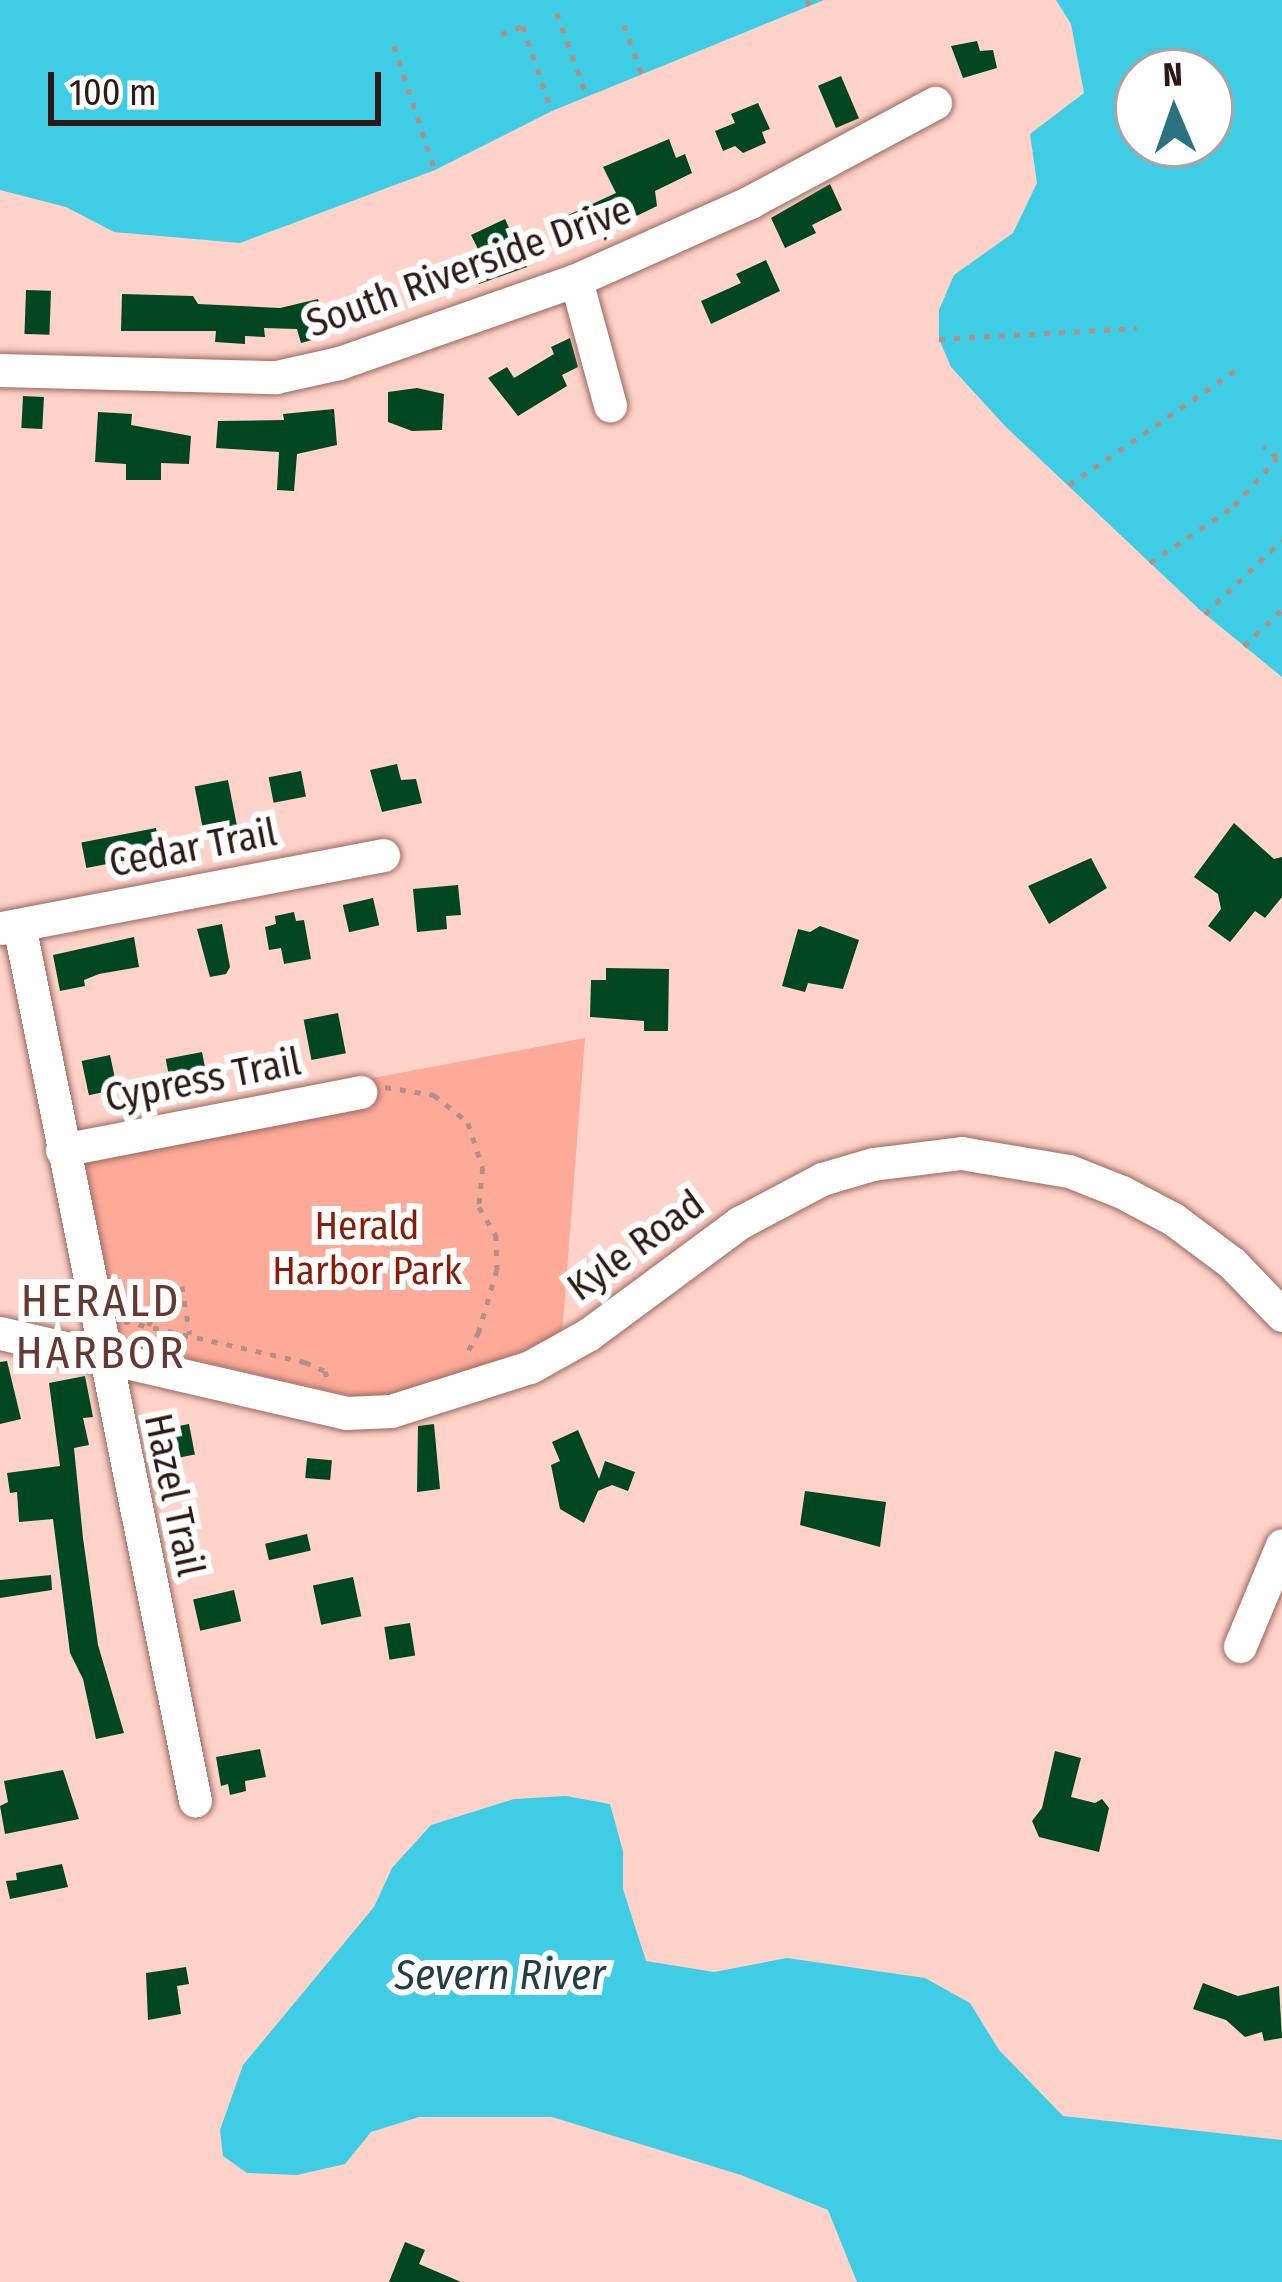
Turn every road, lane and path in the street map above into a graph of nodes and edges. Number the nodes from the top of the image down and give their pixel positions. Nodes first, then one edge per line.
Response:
1 (557, 13) dead end
2 (624, 25) dead end
3 (501, 34) dead end
4 (394, 46) dead end
5 (642, 74) dead end
6 (587, 97) dead end
7 (934, 103) dead end
8 (552, 111) dead end
9 (435, 170) dead end
10 (576, 280) junction
11 (1136, 328) dead end
12 (939, 339) dead end
13 (0, 370) edge
14 (1234, 371) dead end
15 (610, 405) dead end
16 (1263, 446) dead end
17 (1069, 485) dead end
18 (1282, 540) edge
19 (1150, 563) dead end
20 (1282, 609) edge
21 (1205, 614) dead end
22 (1244, 646) dead end
23 (382, 855) dead end
24 (10, 926) edge
25 (360, 1092) joint
26 (62, 1150) junction
27 (182, 1286) dead end
28 (185, 1307) junction
29 (1282, 1315) edge
30 (94, 1317) junction
31 (148, 1326) junction
32 (0, 1333) edge
33 (190, 1336) junction
34 (102, 1357) junction
35 (453, 1390) junction
36 (324, 1408) junction
37 (1282, 1545) edge
38 (1240, 1646) dead end
39 (195, 1800) dead end

1 - 6 path
2 - 5 path
3 - 8 path
4 - 9 path
7 - 10 street, South Riverside Drive
10 - 13 street, South Riverside Drive
10 - 15 street
11 - 12 path
14 - 17 path
16 - 19 path
18 - 21 path
20 - 22 path
23 - 24 street, Cedar Trail
24 - 26 street, Hazel Trail
25 - 26 street, Cypress Trail
25 - 35 path
26 - 30 street, Hazel Trail
27 - 28 path
28 - 31 path
28 - 33 path
29 - 35 street, Kyle Road
30 - 31 path
30 - 34 street, Hazel Trail
31 - 33 path
32 - 34 street, Kyle Road
33 - 36 path
34 - 36 street, Kyle Road
34 - 39 street, Hazel Trail
35 - 36 street, Kyle Road
37 - 38 street

